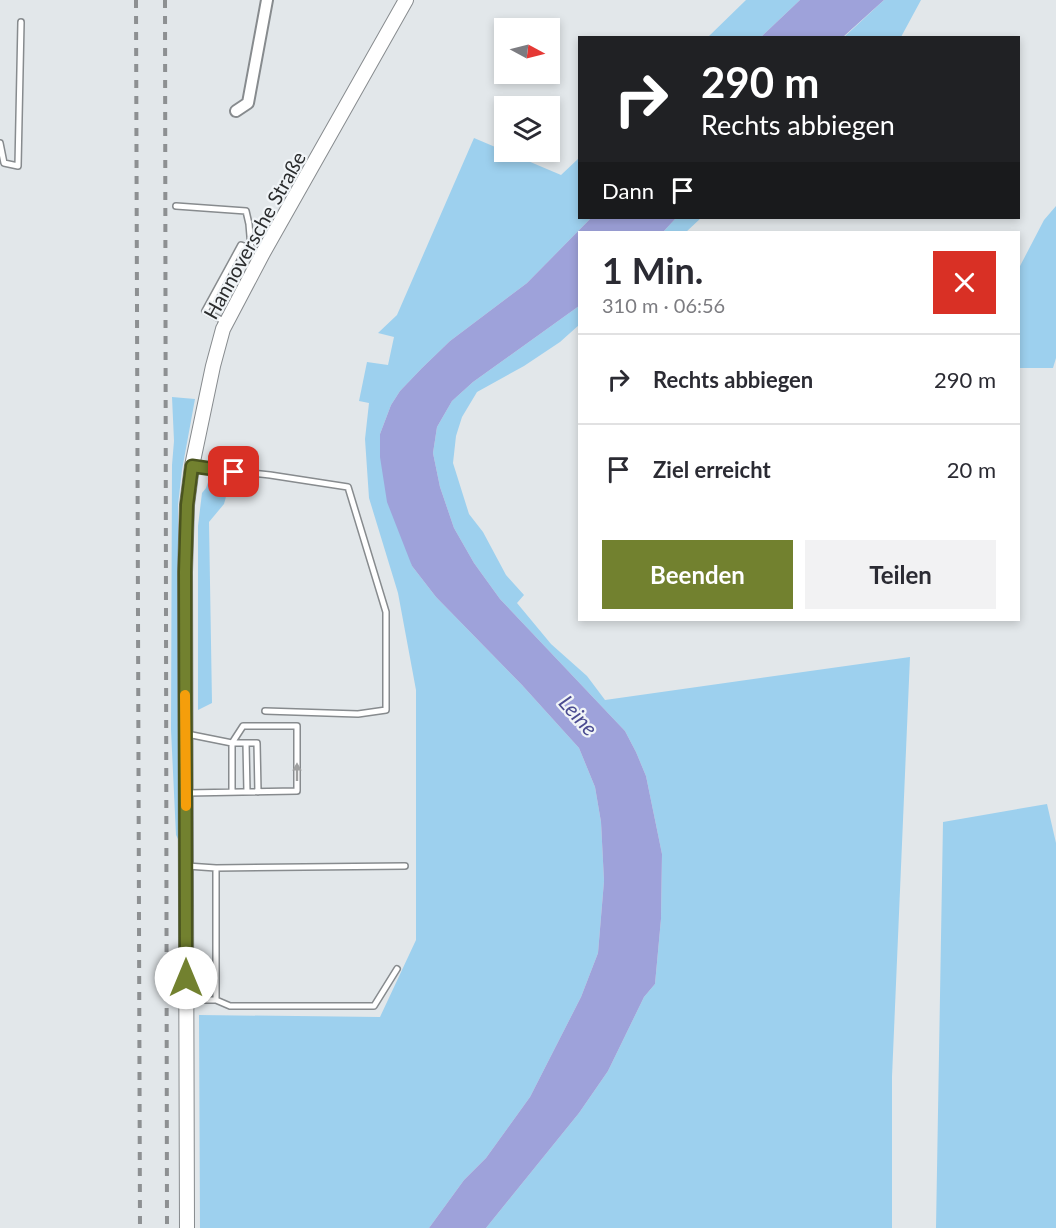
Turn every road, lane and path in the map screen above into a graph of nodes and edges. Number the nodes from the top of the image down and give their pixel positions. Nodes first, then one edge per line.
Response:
1 (267, 0) edge
2 (406, 0) edge
3 (21, 22) dead end
4 (236, 111) dead end
5 (0, 143) edge
6 (176, 206) dead end
7 (257, 251) junction
8 (226, 323) junction
9 (192, 466) junction
10 (265, 711) dead end
11 (185, 734) junction
12 (232, 743) junction
13 (246, 743) junction
14 (232, 791) junction
15 (247, 792) junction
16 (258, 792) junction
17 (185, 793) junction
18 (186, 866) junction
19 (405, 866) dead end
20 (216, 868) junction
21 (397, 969) dead end
22 (186, 1000) junction
23 (216, 1000) junction
24 (187, 1228) edge

1 - 4 street
2 - 7 street, Hannoversche Straße
3 - 5 lane
6 - 7 lane
7 - 8 street, Hannoversche Straße
7 - 8 lane
8 - 9 street, Hannoversche Straße
9 - 10 lane
9 - 11 street, Hannoversche Straße
11 - 12 lane
11 - 17 street, Hannoversche Straße
12 - 13 lane
12 - 14 lane
16 -> 12 lane
13 - 15 lane
13 - 16 lane
14 - 15 lane
14 - 17 lane
15 - 16 lane
17 - 18 street, Hannoversche Straße
18 - 20 lane
18 - 22 street, Hannoversche Straße
19 - 20 lane
20 - 23 lane
21 - 23 lane
22 - 23 lane
22 - 24 street, Hannoversche Straße

